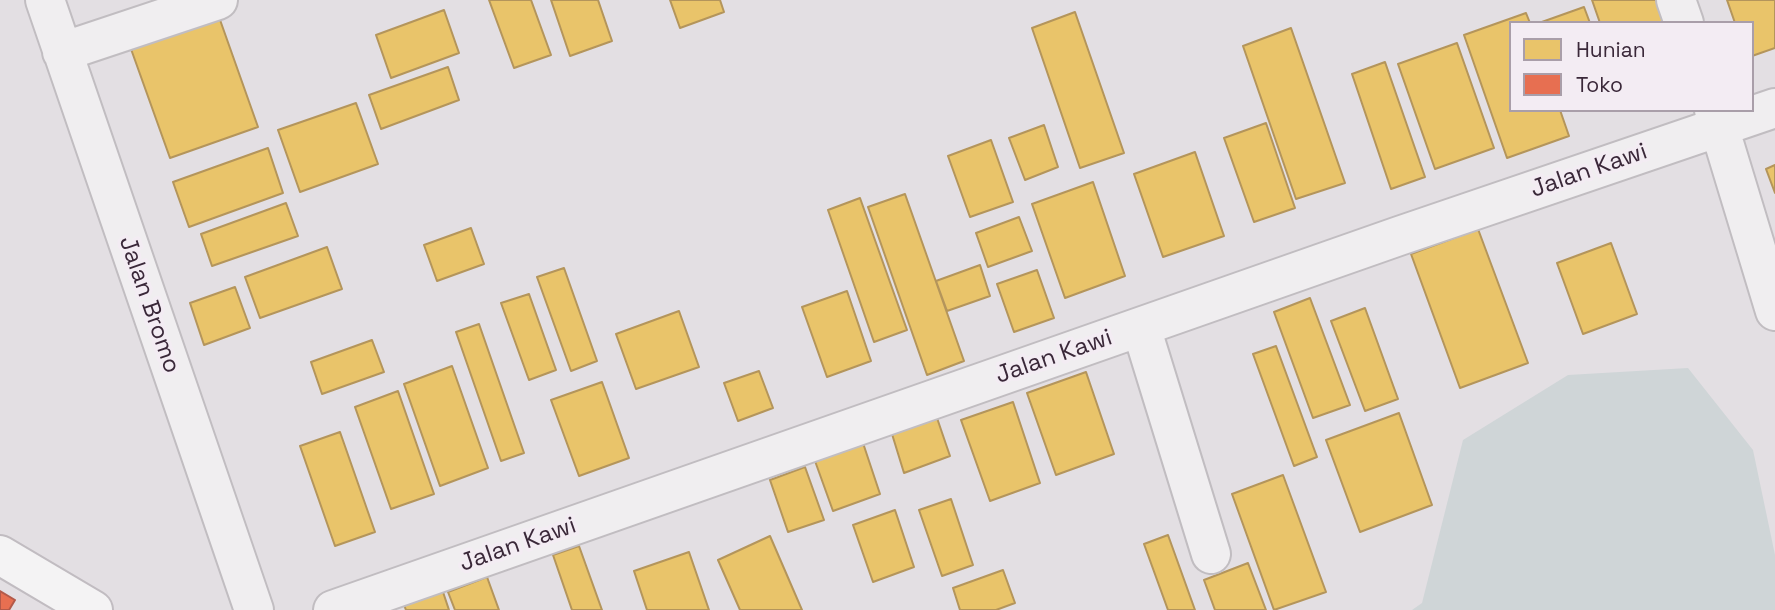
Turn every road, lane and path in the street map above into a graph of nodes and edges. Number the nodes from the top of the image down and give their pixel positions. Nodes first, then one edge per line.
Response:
1 (45, 0) edge
2 (218, 0) edge
3 (1676, 0) edge
4 (1683, 21) edge
5 (62, 52) junction
6 (1775, 108) edge
7 (1751, 112) edge
8 (1754, 112) edge
9 (1716, 118) edge
10 (1775, 311) edge
11 (1141, 327) junction
12 (1211, 554) dead end
13 (0, 555) edge
14 (93, 610) edge
15 (254, 610) edge
16 (333, 610) edge

1 - 5 street, Jalan Bromo
2 - 5 street
3 - 4 street
5 - 15 street, Jalan Bromo
6 - 8 street, Jalan Kawi
7 - 9 street, Jalan Kawi
9 - 10 street
9 - 11 street, Jalan Kawi
11 - 12 street
11 - 16 street, Jalan Kawi
13 - 14 main road

